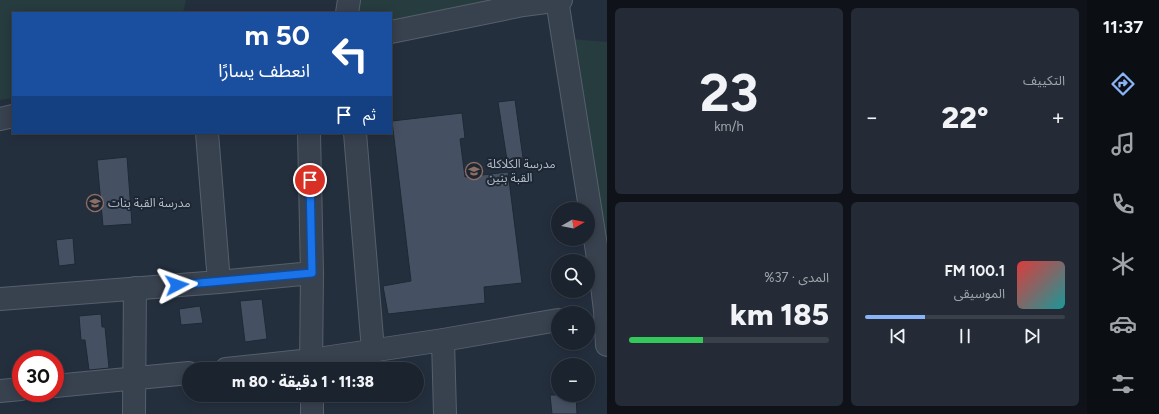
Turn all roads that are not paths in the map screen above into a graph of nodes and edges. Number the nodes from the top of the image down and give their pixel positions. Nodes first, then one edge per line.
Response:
1 (349, 0) edge
2 (557, 0) edge
3 (561, 0) edge
4 (347, 12) edge
5 (392, 32) edge
6 (12, 116) edge
7 (0, 119) edge
8 (207, 134) edge
9 (309, 134) edge
10 (355, 134) edge
11 (312, 273) junction
12 (604, 277) edge
13 (219, 282) junction
14 (135, 288) junction
15 (0, 299) edge
16 (596, 312) edge
17 (551, 321) edge
18 (444, 340) junction
19 (607, 345) edge
20 (373, 350) junction
21 (311, 362) edge
22 (320, 362) edge
23 (182, 374) edge
24 (134, 379) junction
25 (64, 385) edge
26 (12, 390) edge
27 (0, 391) edge
28 (312, 402) edge
29 (134, 414) edge
30 (312, 414) edge
31 (445, 414) edge

1 - 4 street
2 - 3 street
2 - 5 street
2 - 12 street
6 - 7 street
8 - 13 street
9 - 11 street
10 - 20 street
11 - 13 street
11 - 21 street
12 - 16 street
13 - 14 street
14 - 15 street
14 - 24 street
16 - 19 street
17 - 18 street
18 - 20 street
18 - 31 street
20 - 22 street
23 - 24 street
24 - 25 street
24 - 29 street
26 - 27 street
28 - 30 street

